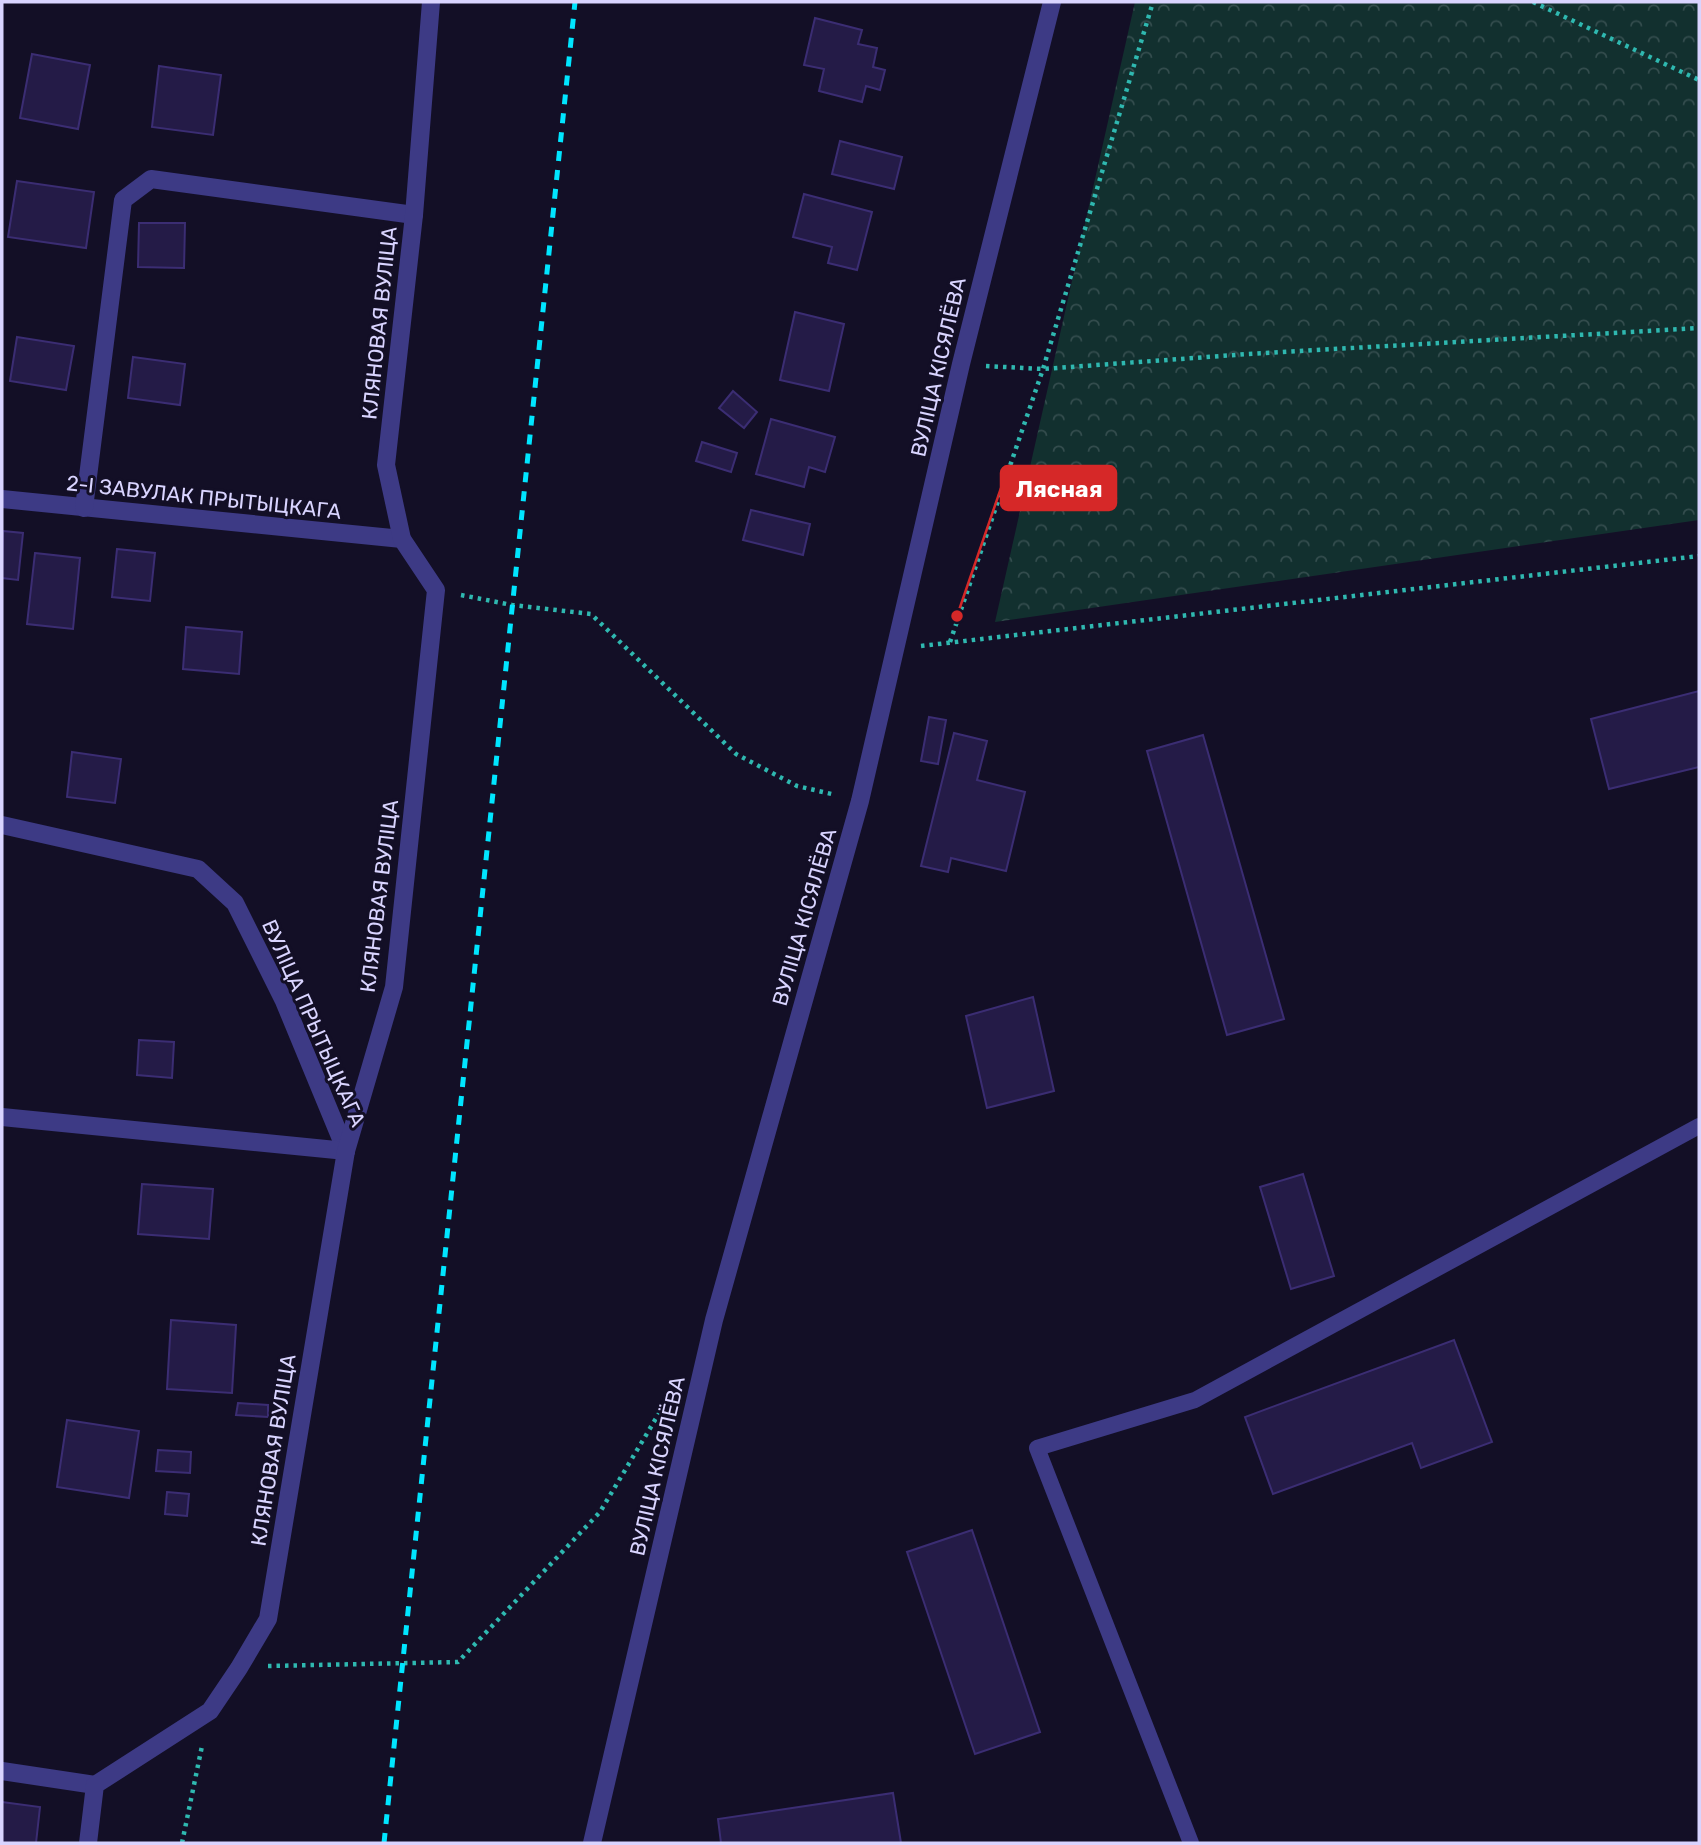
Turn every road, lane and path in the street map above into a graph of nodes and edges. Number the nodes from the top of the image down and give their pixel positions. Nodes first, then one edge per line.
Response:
1 (431, 2) edge
2 (1052, 2) edge
3 (1153, 2) edge
4 (1534, 2) edge
5 (1699, 80) edge
6 (414, 215) junction
7 (1699, 328) edge
8 (961, 364) junction
9 (1043, 369) junction
10 (2, 499) edge
11 (84, 508) junction
12 (402, 539) junction
13 (1699, 556) edge
14 (436, 590) junction
15 (950, 642) junction
16 (895, 649) junction
17 (860, 801) junction
18 (2, 825) edge
19 (2, 1117) edge
20 (1699, 1126) edge
21 (346, 1151) junction
22 (671, 1392) dead end
23 (239, 1668) junction
24 (209, 1711) junction
25 (2, 1771) edge
26 (94, 1785) junction
27 (88, 1843) edge
28 (182, 1843) edge
29 (592, 1843) edge
30 (1191, 1843) edge

1 - 6 street, КЛЯНОВАЯ ВУЛІЦА
2 - 8 street, ВУЛІЦА КІСЯЛЁВА
3 - 9 path
4 - 5 path
6 - 11 street
6 - 12 street, КЛЯНОВАЯ ВУЛІЦА
7 - 9 path
8 - 9 path
8 - 16 street, ВУЛІЦА КІСЯЛЁВА
9 - 15 path
10 - 11 street, 2-І ЗАВУЛАК ПРЫТЫЦКАГА
11 - 12 street, 2-І ЗАВУЛАК ПРЫТЫЦКАГА
12 - 14 street, КЛЯНОВАЯ ВУЛІЦА
13 - 15 path
14 - 17 path
14 - 21 street, КЛЯНОВАЯ ВУЛІЦА
15 - 16 path
16 - 17 street, ВУЛІЦА КІСЯЛЁВА
17 - 29 street, ВУЛІЦА КІСЯЛЁВА
18 - 21 street, ВУЛІЦА ПРЫТЫЦКАГА
19 - 21 street, ВУЛІЦА ПРЫТЫЦКАГА
20 - 30 lane
21 - 23 street, КЛЯНОВАЯ ВУЛІЦА
22 - 23 path
23 - 24 street, КЛЯНОВАЯ ВУЛІЦА
24 - 26 street, КЛЯНОВАЯ ВУЛІЦА
24 - 28 path
25 - 26 street
26 - 27 street

